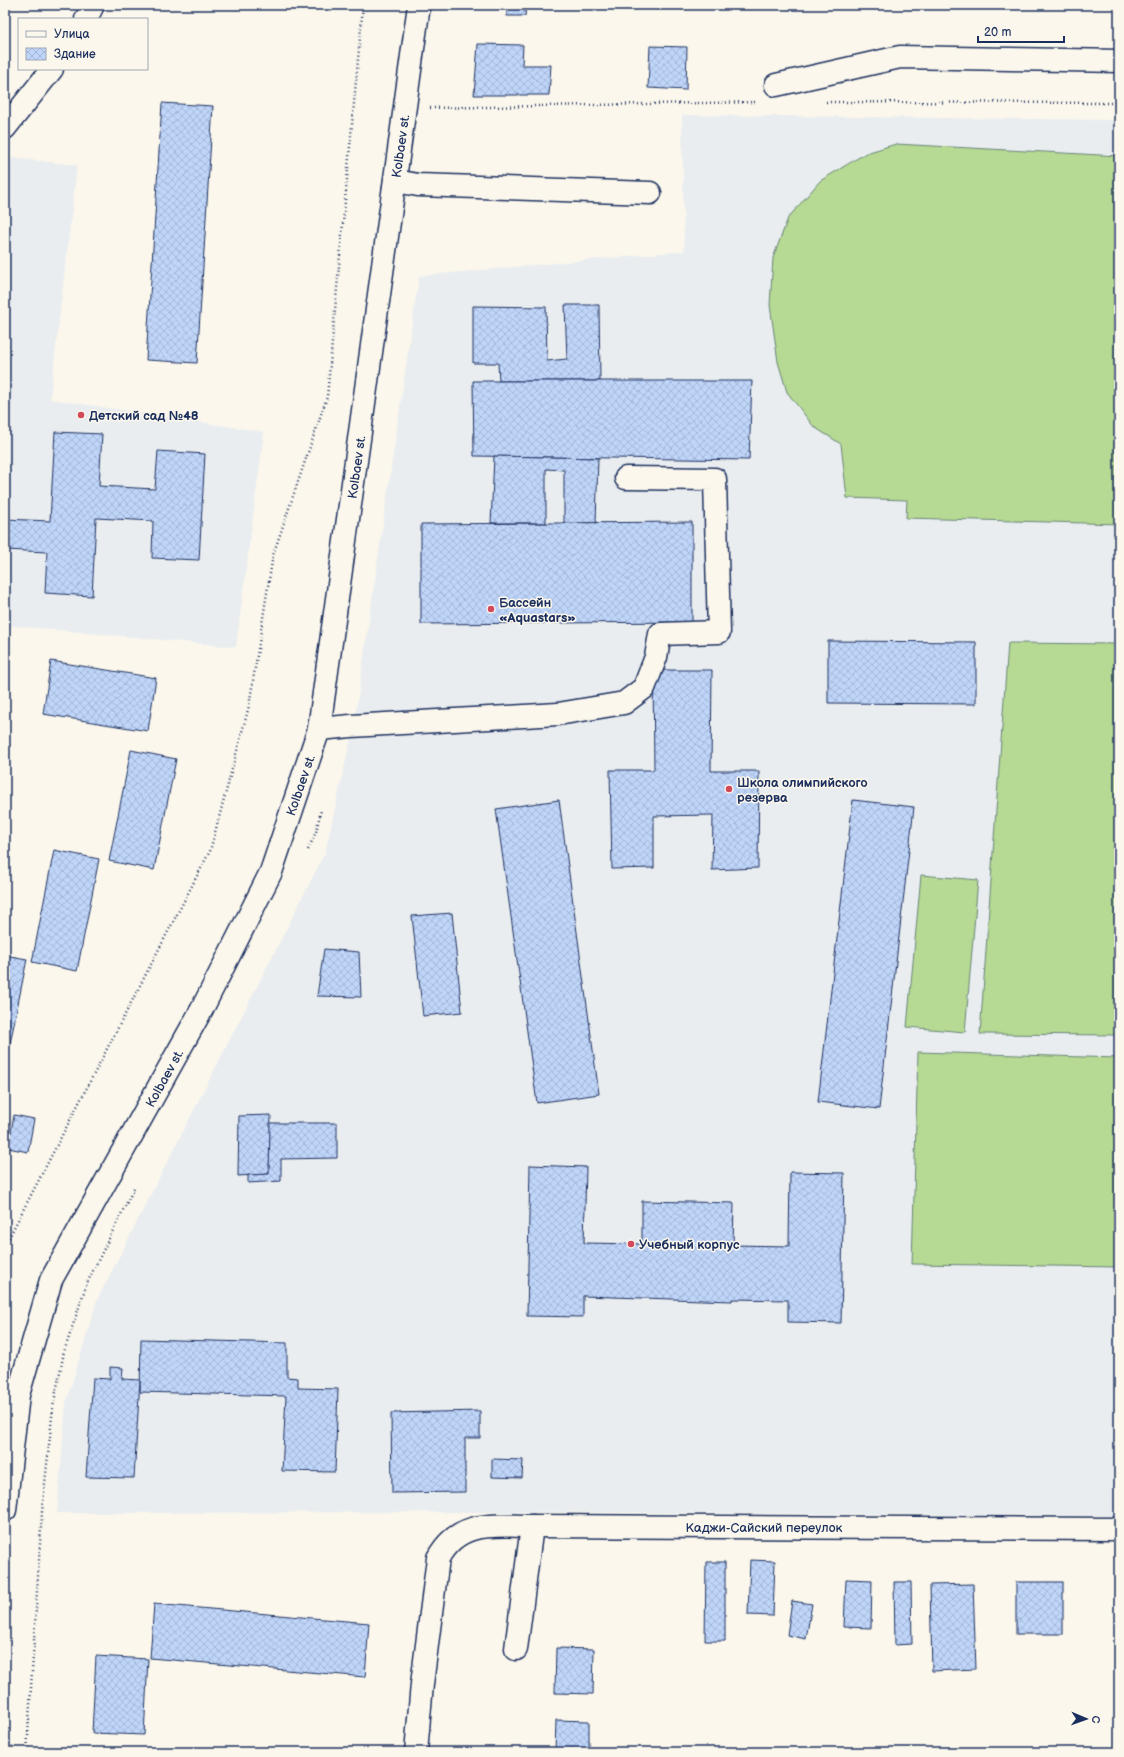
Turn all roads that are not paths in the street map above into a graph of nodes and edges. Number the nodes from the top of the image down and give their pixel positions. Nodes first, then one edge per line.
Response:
1 (93, 5) edge
2 (419, 5) edge
3 (86, 18) edge
4 (1119, 62) edge
5 (51, 70) edge
6 (776, 85) dead end
7 (5, 128) edge
8 (395, 181) junction
9 (650, 193) dead end
10 (626, 478) dead end
11 (319, 729) junction
12 (5, 1510) edge
13 (532, 1526) junction
14 (1119, 1529) edge
15 (516, 1649) dead end
16 (416, 1752) edge

1 - 3 main road
2 - 8 main road, Kolbaev st.
4 - 6 main road
5 - 7 main road
8 - 9 main road
8 - 11 main road, Kolbaev st.
10 - 11 main road
11 - 12 main road, Kolbaev st.
13 - 14 main road, Каджи-Сайский переулок
13 - 15 main road
13 - 16 main road, Каджи-Сайский переулок

